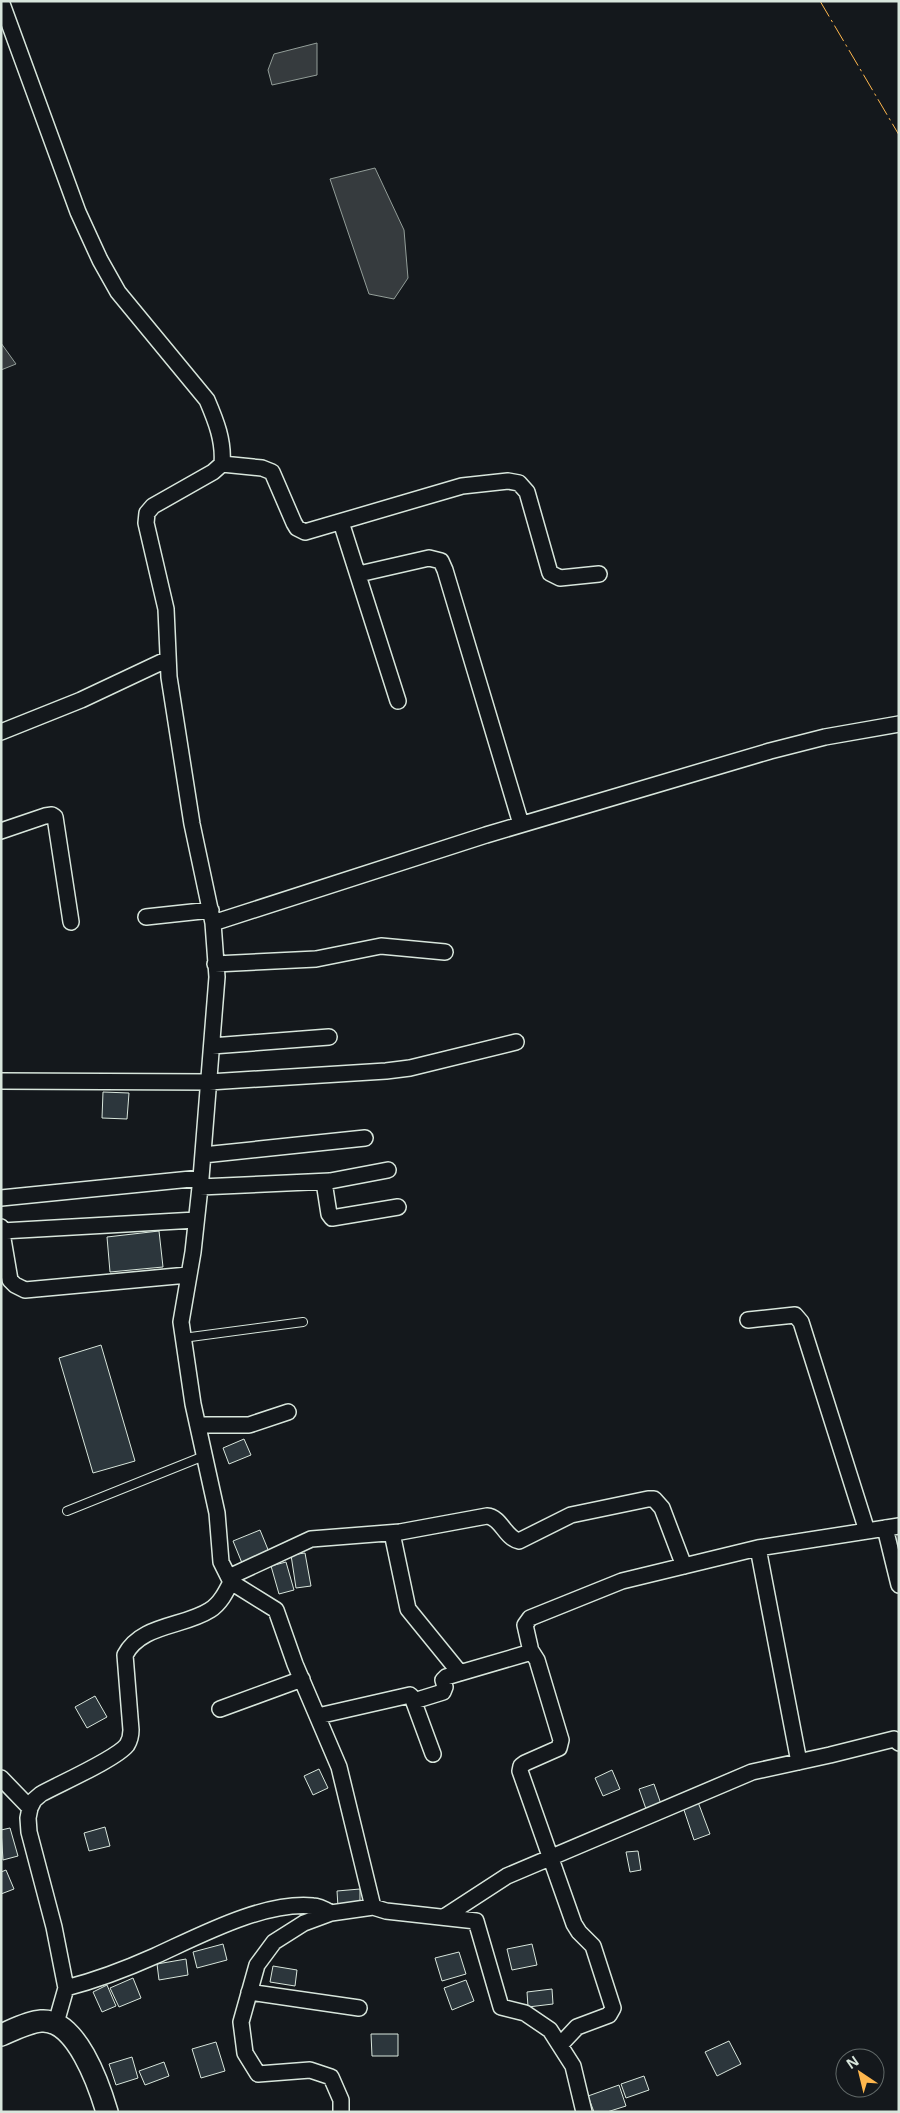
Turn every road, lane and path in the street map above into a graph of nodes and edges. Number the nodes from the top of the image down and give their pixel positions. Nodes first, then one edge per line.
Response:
1 (1, 2) edge
2 (7, 32) edge
3 (222, 464) junction
4 (341, 522) junction
5 (359, 574) junction
6 (599, 574) dead end
7 (168, 659) junction
8 (398, 701) dead end
9 (899, 724) edge
10 (2, 733) edge
11 (521, 824) junction
12 (1, 831) edge
13 (146, 916) dead end
14 (212, 916) junction
15 (71, 922) dead end
16 (444, 952) dead end
17 (215, 964) junction
18 (329, 1037) dead end
19 (516, 1042) dead end
20 (212, 1046) junction
21 (1, 1081) edge
22 (209, 1082) junction
23 (365, 1138) dead end
24 (203, 1154) junction
25 (388, 1170) dead end
26 (200, 1182) junction
27 (324, 1182) junction
28 (1, 1198) edge
29 (398, 1207) dead end
30 (196, 1220) junction
31 (2, 1229) edge
32 (188, 1275) junction
33 (748, 1320) dead end
34 (303, 1322) dead end
35 (183, 1338) junction
36 (288, 1412) dead end
37 (198, 1425) junction
38 (204, 1456) junction
39 (67, 1511) dead end
40 (892, 1527) edge
41 (866, 1531) junction
42 (392, 1533) junction
43 (758, 1548) junction
44 (684, 1566) junction
45 (230, 1580) junction
46 (899, 1584) edge
47 (530, 1649) junction
48 (460, 1673) junction
49 (302, 1679) junction
50 (414, 1702) junction
51 (220, 1709) dead end
52 (318, 1716) junction
53 (899, 1743) edge
54 (433, 1754) dead end
55 (799, 1762) junction
56 (1, 1778) edge
57 (30, 1808) junction
58 (551, 1857) junction
59 (373, 1907) junction
60 (331, 1913) junction
61 (444, 1917) junction
62 (66, 1988) junction
63 (249, 1992) junction
64 (359, 2008) dead end
65 (56, 2023) junction
66 (1, 2035) edge
67 (560, 2045) junction
68 (108, 2112) edge
69 (341, 2112) edge
70 (584, 2112) edge

1 - 2 street
2 - 3 street
3 - 4 street
3 - 7 street
4 - 5 street
4 - 6 street
5 - 8 street
5 - 11 street
7 - 10 street
7 - 14 street
9 - 11 street
11 - 14 street
12 - 15 street
13 - 14 street
14 - 17 street
16 - 17 street
17 - 20 street
18 - 20 street
19 - 22 street
20 - 22 street
21 - 22 street
22 - 24 street
23 - 24 street
24 - 26 street
25 - 27 street
26 - 27 street
26 - 28 street
26 - 30 street
27 - 29 street
30 - 31 street
30 - 32 street
31 - 32 street
32 - 35 street
33 - 41 street
34 - 35 lane
35 - 37 street
36 - 37 street
37 - 38 street
38 - 39 lane
38 - 45 street
40 - 41 street
40 - 46 street
41 - 43 street
42 - 44 street
42 - 45 street
42 - 48 street
43 - 44 street
43 - 55 street
44 - 47 street
45 - 49 street
45 - 57 street
47 - 48 street
47 - 58 street
48 - 50 street
49 - 51 street
49 - 52 street
50 - 52 street
50 - 54 street
52 - 59 street
53 - 55 street
55 - 58 street
56 - 57 street
57 - 62 street
58 - 61 street
58 - 67 street
59 - 60 street
59 - 61 street
60 - 62 street
60 - 63 street
61 - 67 street
62 - 65 street
63 - 64 street
63 - 69 street
65 - 66 street
65 - 68 street
67 - 70 street

